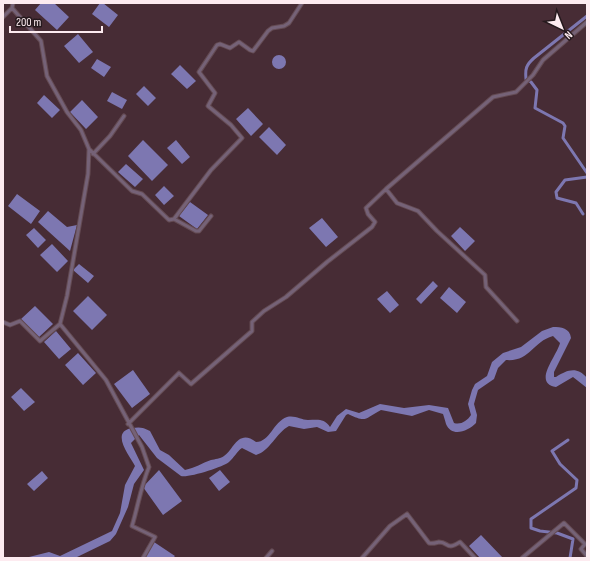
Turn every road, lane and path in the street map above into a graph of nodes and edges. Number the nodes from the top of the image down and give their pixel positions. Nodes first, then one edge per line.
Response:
1 (13, 3) edge
2 (302, 3) edge
3 (12, 8) junction
4 (3, 18) edge
5 (587, 22) edge
6 (124, 116) dead end
7 (88, 149) junction
8 (92, 154) junction
9 (386, 189) junction
10 (211, 216) dead end
11 (174, 218) junction
12 (517, 320) dead end
13 (3, 322) edge
14 (60, 324) junction
15 (128, 424) junction
16 (272, 551) dead end
17 (587, 556) edge
18 (143, 558) edge
19 (266, 558) edge
20 (362, 558) edge
21 (475, 558) edge
22 (522, 558) edge

1 - 3 street
2 - 11 street
3 - 4 street
3 - 7 street
5 - 9 street
6 - 8 street
7 - 8 street
7 - 14 street
8 - 11 street
9 - 12 street
9 - 15 street
10 - 11 street
13 - 14 street
14 - 15 street
15 - 18 street
16 - 19 street
17 - 22 street
20 - 21 street

